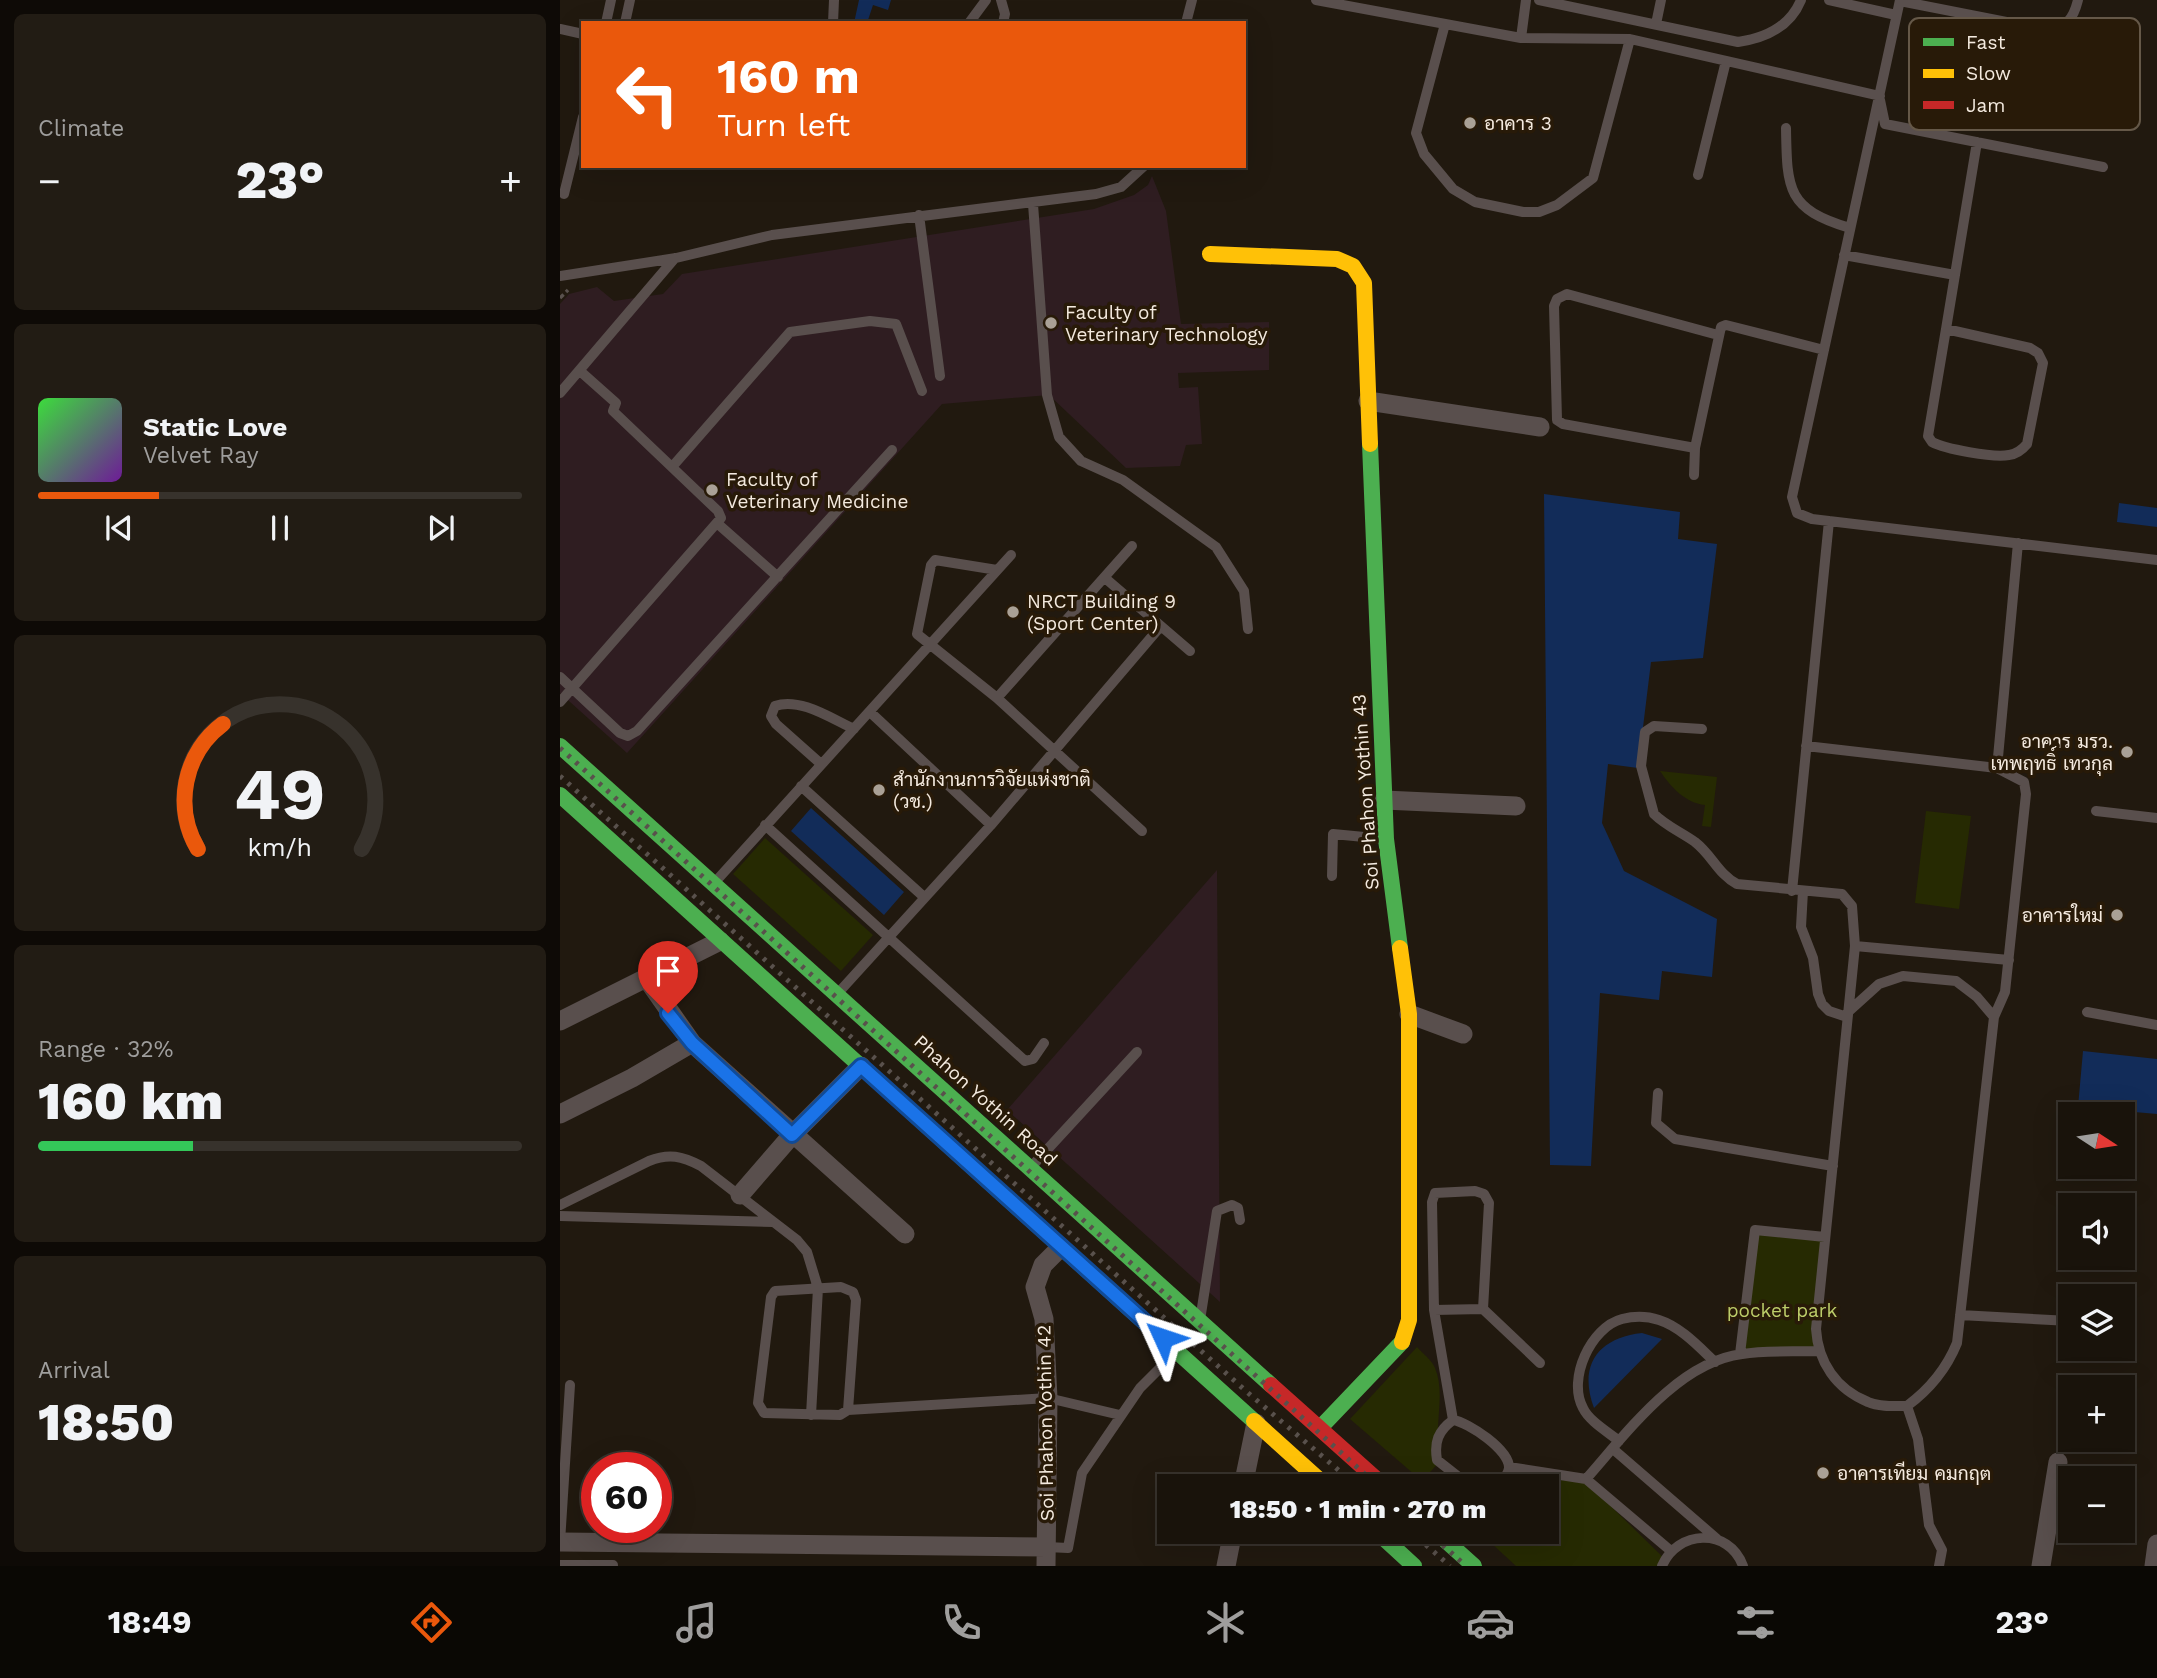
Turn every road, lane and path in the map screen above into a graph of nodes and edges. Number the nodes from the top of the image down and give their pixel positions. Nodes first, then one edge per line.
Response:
1 (611, 0) edge
2 (630, 0) edge
3 (834, 0) edge
4 (986, 0) edge
5 (1001, 0) edge
6 (1192, 0) edge
7 (1316, 0) edge
8 (1526, 0) edge
9 (1539, 0) edge
10 (1661, 0) edge
11 (1801, 0) edge
12 (1829, 0) edge
13 (1900, 0) edge
14 (2078, 0) edge
15 (1369, 5) edge
16 (1896, 15) junction
17 (1988, 18) edge
18 (2073, 18) edge
19 (606, 21) edge
20 (625, 21) edge
21 (834, 21) edge
22 (970, 21) edge
23 (1003, 21) edge
24 (1187, 21) edge
25 (1445, 24) junction
26 (1656, 24) junction
27 (560, 29) edge
28 (581, 34) edge
29 (1521, 38) junction
30 (1630, 39) junction
31 (1726, 61) junction
32 (1880, 96) junction
33 (581, 125) edge
34 (1786, 128) dead end
35 (1909, 129) edge
36 (1916, 130) edge
37 (1977, 142) junction
38 (2103, 167) dead end
39 (1142, 168) edge
40 (1698, 174) dead end
41 (564, 194) dead end
42 (1033, 204) junction
43 (919, 215) junction
44 (1850, 228) junction
45 (1210, 254) dead end
46 (1844, 255) junction
47 (676, 258) junction
48 (1955, 275) junction
49 (564, 282) edge
50 (560, 298) edge
51 (1946, 329) junction
52 (1718, 335) junction
53 (1824, 350) junction
54 (579, 371) junction
55 (940, 376) dead end
56 (922, 391) dead end
57 (560, 393) edge
58 (1368, 401) junction
59 (1540, 426) dead end
60 (1695, 448) junction
61 (891, 450) dead end
62 (672, 467) junction
63 (1694, 475) dead end
64 (1829, 520) junction
65 (718, 524) junction
66 (2018, 543) junction
67 (1132, 546) dead end
68 (1011, 555) dead end
69 (2157, 560) edge
70 (997, 570) junction
71 (778, 577) junction
72 (1105, 578) junction
73 (1160, 627) junction
74 (1248, 629) dead end
75 (930, 645) junction
76 (1190, 651) dead end
77 (560, 677) edge
78 (573, 688) junction
79 (997, 698) junction
80 (560, 702) edge
81 (870, 712) junction
82 (854, 729) junction
83 (1702, 729) dead end
84 (560, 746) edge
85 (1806, 746) junction
86 (1053, 752) junction
87 (821, 764) junction
88 (1997, 768) junction
89 (801, 786) junction
90 (1384, 800) junction
91 (563, 805) edge
92 (1516, 806) dead end
93 (2096, 811) dead end
94 (2157, 818) edge
95 (765, 825) junction
96 (991, 825) junction
97 (1142, 831) dead end
98 (1385, 839) junction
99 (1332, 876) dead end
100 (713, 884) junction
101 (1797, 891) junction
102 (924, 897) junction
103 (889, 937) junction
104 (720, 941) junction
105 (1855, 946) junction
106 (2009, 960) junction
107 (647, 979) junction
108 (837, 995) junction
109 (2087, 1012) dead end
110 (1409, 1014) junction
111 (1848, 1015) junction
112 (1994, 1017) junction
113 (560, 1021) edge
114 (2157, 1025) edge
115 (1463, 1034) dead end
116 (1044, 1042) dead end
117 (692, 1043) junction
118 (1137, 1052) dead end
119 (861, 1066) junction
120 (1658, 1093) dead end
121 (560, 1114) edge
122 (792, 1135) junction
123 (1833, 1166) junction
124 (1030, 1168) junction
125 (740, 1195) junction
126 (560, 1205) edge
127 (560, 1216) edge
128 (1240, 1220) dead end
129 (774, 1222) junction
130 (905, 1234) dead end
131 (1825, 1237) junction
132 (1061, 1247) junction
133 (818, 1288) junction
134 (1483, 1309) junction
135 (1434, 1310) junction
136 (1161, 1311) junction
137 (1960, 1315) junction
138 (2058, 1320) edge
139 (1200, 1321) junction
140 (1177, 1351) junction
141 (1817, 1351) junction
142 (1740, 1354) junction
143 (1715, 1362) junction
144 (1540, 1363) dead end
145 (570, 1385) dead end
146 (1048, 1398) junction
147 (1907, 1406) junction
148 (848, 1410) junction
149 (811, 1415) junction
150 (1120, 1415) junction
151 (1452, 1420) junction
152 (1256, 1423) junction
153 (1320, 1428) junction
154 (1616, 1445) junction
155 (2058, 1462) dead end
156 (1509, 1467) junction
157 (1245, 1474) edge
158 (1313, 1474) edge
159 (1371, 1474) edge
160 (1453, 1474) edge
161 (1506, 1474) edge
162 (1586, 1479) junction
163 (1717, 1539) junction
164 (560, 1542) edge
165 (581, 1542) edge
166 (615, 1543) joint
167 (1230, 1544) edge
168 (1390, 1544) edge
169 (1449, 1544) edge
170 (2157, 1544) edge
171 (1671, 1551) junction
172 (1046, 1557) edge
173 (1744, 1564) edge
174 (560, 1565) edge
175 (575, 1566) edge
176 (613, 1566) edge
177 (1226, 1566) edge
178 (1414, 1566) edge
179 (1474, 1566) edge
180 (1662, 1566) edge
181 (1939, 1566) edge
182 (2041, 1566) edge
183 (2154, 1566) edge

1 - 19 lane
2 - 20 lane
3 - 21 lane
4 - 22 lane
5 - 23 lane
6 - 24 lane
7 - 15 lane
8 - 29 lane
9 - 26 lane
10 - 26 lane
11 - 26 lane
12 - 16 lane
13 - 16 lane
13 - 17 lane
14 - 18 lane
15 - 25 lane
16 - 32 lane
25 - 29 lane
25 - 30 lane
27 - 28 lane
29 - 30 lane
30 - 31 lane
31 - 32 lane
31 - 40 lane
32 - 35 lane
32 - 44 lane
33 - 41 lane
34 - 44 lane
36 - 37 lane
37 - 38 lane
37 - 48 lane
39 - 42 lane
42 - 43 lane
42 - 74 lane
43 - 47 lane
43 - 55 lane
44 - 46 lane
45 - 58 main road, Soi Phahon Yothin 43
46 - 48 lane
46 - 53 lane
47 - 49 lane
47 - 54 lane
48 - 51 lane
49 - 50 path
51 - 51 lane
52 - 53 lane
52 - 60 lane
52 - 60 lane
53 - 64 lane
54 - 57 lane
54 - 62 lane
56 - 62 lane
58 - 59 street
58 - 90 main road, Soi Phahon Yothin 43
60 - 63 lane
61 - 71 lane
62 - 65 lane
64 - 66 lane
64 - 85 lane
65 - 71 lane
65 - 78 lane
66 - 69 lane
66 - 88 lane
67 - 72 lane
68 - 70 lane
70 - 75 lane
70 - 75 lane
71 - 78 lane
72 - 73 lane
72 - 79 lane
73 - 76 lane
73 - 86 lane
75 - 79 lane
75 - 81 lane
77 - 78 lane
78 - 80 lane
79 - 86 lane
81 - 82 lane
81 - 96 lane
82 - 87 lane
82 - 87 lane
83 - 101 lane
84 - 100 main road, Phahon Yothin Road
85 - 88 lane
85 - 101 lane
86 - 96 lane
86 - 97 lane
87 - 89 lane
88 - 106 lane
89 - 95 lane
89 - 102 lane
90 - 92 street
90 - 98 main road, Soi Phahon Yothin 43
91 - 104 main road, Phahon Yothin Road
93 - 94 lane
95 - 100 lane
95 - 103 lane
96 - 102 lane
98 - 99 lane
98 - 110 main road, Soi Phahon Yothin 43
100 - 108 main road, Phahon Yothin Road
101 - 105 lane
101 - 111 lane
102 - 103 lane
103 - 108 lane
103 - 116 lane
104 - 107 street
104 - 119 main road, Phahon Yothin Road
105 - 106 lane
105 - 111 lane
106 - 112 lane
107 - 113 street
107 - 117 street
108 - 124 main road, Phahon Yothin Road
109 - 114 lane
110 - 115 street
110 - 153 main road, Soi Phahon Yothin 43
111 - 112 lane
111 - 123 lane
112 - 137 lane
117 - 121 street
117 - 122 street
118 - 124 lane
119 - 122 street
119 - 132 main road, Phahon Yothin Road
120 - 123 lane
122 - 125 street
122 - 130 street
123 - 131 lane
124 - 136 main road, Phahon Yothin Road
125 - 126 lane
125 - 129 lane
127 - 129 lane
128 - 139 lane
129 - 133 lane
131 - 141 lane
131 - 142 lane
132 - 136 main road, Phahon Yothin Road
132 - 146 street, Soi Phahon Yothin 42
133 - 148 lane
133 - 149 lane
133 - 149 lane
134 - 135 lane
134 - 135 lane
134 - 144 lane
135 - 151 lane
136 - 139 main road, Phahon Yothin Road
136 - 140 main road, Phahon Yothin Road
137 - 138 lane
137 - 147 lane
139 - 153 main road, Phahon Yothin Road
140 - 150 lane
140 - 152 main road, Phahon Yothin Road
141 - 142 lane
141 - 147 lane
142 - 143 lane
143 - 154 lane
143 - 154 lane
145 - 164 lane
146 - 148 lane
146 - 150 lane
146 - 172 street, Soi Phahon Yothin 42
147 - 181 lane
148 - 149 lane
150 - 172 lane
151 - 156 lane
151 - 160 lane
152 - 157 street
152 - 158 main road, Phahon Yothin Road
153 - 159 main road, Phahon Yothin Road
154 - 162 lane
154 - 163 lane
155 - 182 street
156 - 161 lane
156 - 162 lane
162 - 171 lane
163 - 171 lane
163 - 173 lane
164 - 165 street
166 - 172 street
166 - 176 lane
167 - 177 street
168 - 178 main road
169 - 179 main road
170 - 183 street
171 - 180 lane
174 - 175 lane
175 - 176 lane

